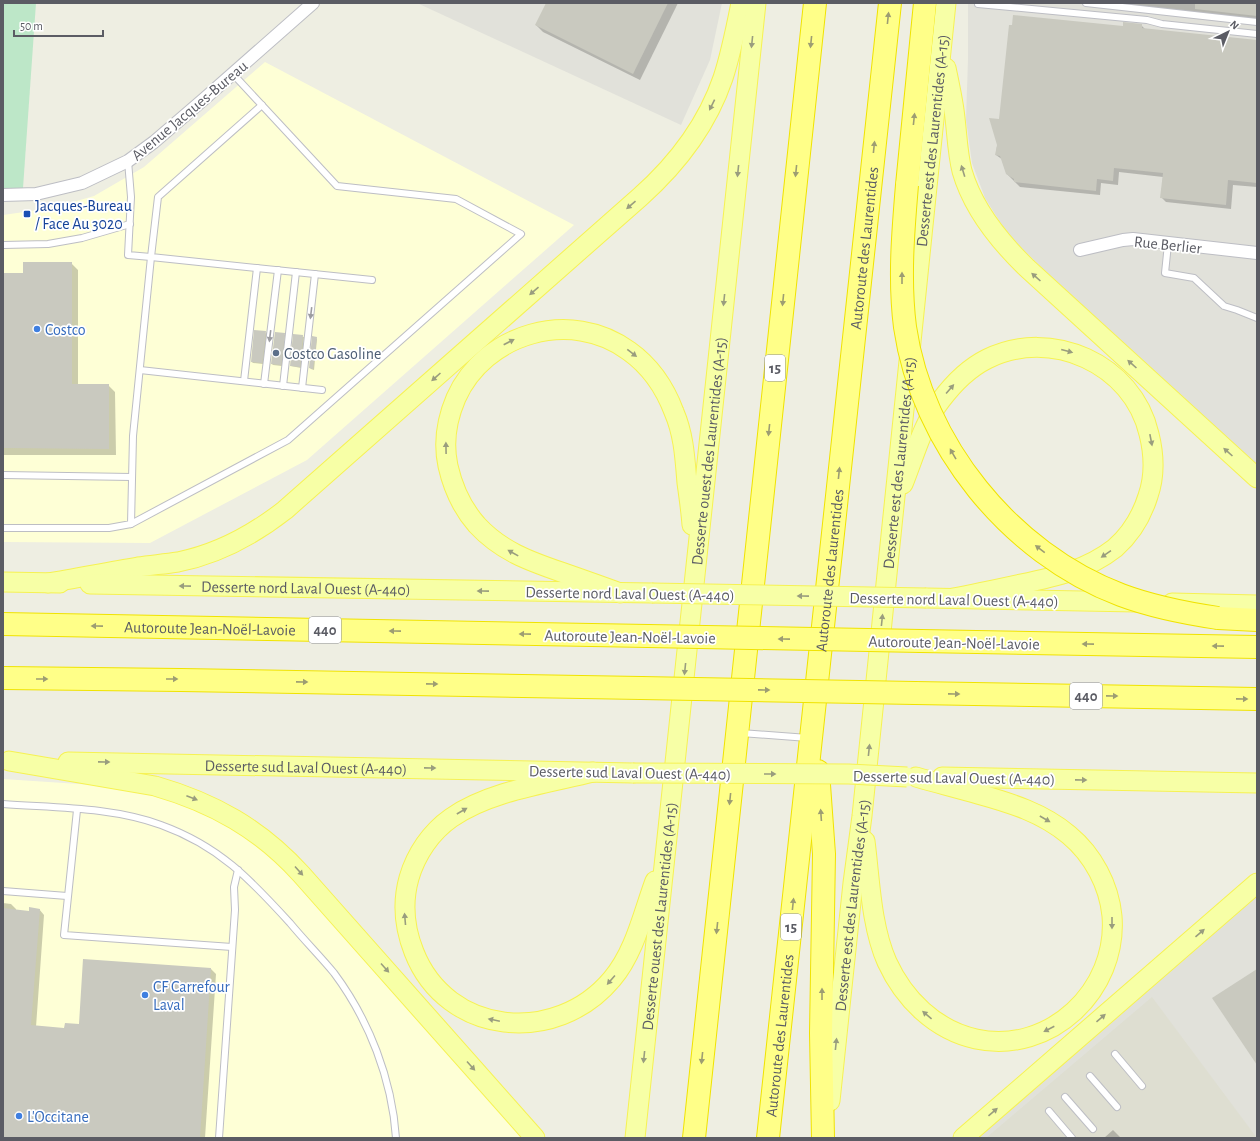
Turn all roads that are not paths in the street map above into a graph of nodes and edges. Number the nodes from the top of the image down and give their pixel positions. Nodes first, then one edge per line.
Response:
1 (313, 3) edge
2 (741, 3) edge
3 (756, 3) edge
4 (815, 3) edge
5 (890, 3) edge
6 (925, 3) edge
7 (946, 3) edge
8 (1086, 3) edge
9 (978, 4) dead end
10 (1257, 22) edge
11 (1257, 34) edge
12 (943, 47) junction
13 (233, 74) junction
14 (262, 105) junction
15 (128, 161) junction
16 (3, 195) edge
17 (130, 224) junction
18 (1168, 244) junction
19 (3, 245) edge
20 (1080, 250) dead end
21 (1257, 253) edge
22 (151, 257) junction
23 (257, 268) junction
24 (278, 270) junction
25 (296, 272) junction
26 (315, 274) junction
27 (372, 280) dead end
28 (1257, 318) edge
29 (140, 370) junction
30 (244, 381) junction
31 (264, 384) junction
32 (283, 386) junction
33 (302, 388) junction
34 (322, 390) dead end
35 (3, 475) edge
36 (132, 476) junction
37 (1257, 478) edge
38 (894, 506) junction
39 (131, 524) junction
40 (3, 528) edge
41 (696, 560) junction
42 (3, 582) edge
43 (48, 583) junction
44 (620, 593) junction
45 (953, 598) junction
46 (1257, 605) edge
47 (1257, 620) edge
48 (3, 624) edge
49 (1257, 647) edge
50 (3, 678) edge
51 (1257, 699) edge
52 (737, 733) junction
53 (813, 738) junction
54 (6, 761) edge
55 (593, 772) junction
56 (911, 777) junction
57 (1257, 783) edge
58 (3, 804) edge
59 (77, 810) junction
60 (862, 816) junction
61 (666, 851) junction
62 (238, 870) junction
63 (1257, 883) edge
64 (3, 891) edge
65 (67, 896) junction
66 (232, 947) junction
67 (1115, 1054) dead end
68 (1090, 1076) dead end
69 (1142, 1086) dead end
70 (1065, 1097) dead end
71 (1117, 1107) dead end
72 (1049, 1111) dead end
73 (1093, 1130) dead end
74 (219, 1138) edge
75 (396, 1138) edge
76 (535, 1138) edge
77 (635, 1138) edge
78 (694, 1138) edge
79 (768, 1138) edge
80 (823, 1138) edge
81 (826, 1138) edge
82 (963, 1138) edge
83 (1072, 1138) edge

1 - 13 street, Avenue Jacques-Bureau
2 -> 43 main road
3 -> 41 main road, Desserte ouest des Laurentides (A-15)
4 -> 52 highway, 15
53 -> 5 highway, Autoroute des Laurentides
47 -> 6 highway, bridge
7 - 12 main road, Desserte est des Laurentides (A-15)
8 - 10 lane
9 - 11 lane
37 -> 12 main road
12 - 38 main road, Desserte est des Laurentides (A-15)
13 - 14 lane
13 - 15 street, Avenue Jacques-Bureau
14 - 22 lane
14 - 39 lane
15 - 16 street, Avenue Jacques-Bureau
15 - 17 lane
17 - 19 lane
17 - 22 lane
18 - 20 street, Rue Berlier
18 - 21 street, Rue Berlier
18 - 28 lane
22 - 23 lane
22 - 29 lane
23 - 24 lane
23 - 30 lane
24 - 25 lane
24 -> 31 lane
25 - 26 lane
25 - 32 lane
26 - 27 lane
26 -> 33 lane
29 - 30 lane
29 - 36 lane
30 - 31 lane
31 - 32 lane
32 - 33 lane
33 - 34 lane
35 - 36 lane
36 - 39 lane
38 -> 45 main road
60 -> 38 main road, Desserte est des Laurentides (A-15)
39 - 40 lane
44 -> 41 main road
41 -> 61 main road, Desserte ouest des Laurentides (A-15)
42 - 43 main road, Desserte nord Laval Ouest (A-440)
44 -> 43 main road, Desserte nord Laval Ouest (A-440)
45 -> 44 main road, Desserte nord Laval Ouest (A-440), bridge
45 - 46 main road, Desserte nord Laval Ouest (A-440)
49 -> 48 highway, Autoroute Jean-Noël-Lavoie / 440, bridge
50 -> 51 highway, 440, bridge
52 - 53 lane
52 -> 78 highway, 15
79 -> 53 highway, Autoroute des Laurentides / 15
80 -> 53 highway
54 -> 55 main road, Desserte sud Laval Ouest (A-440)
54 -> 76 main road
55 -> 56 main road, Desserte sud Laval Ouest (A-440), bridge
61 -> 55 main road
56 -> 57 main road, Desserte sud Laval Ouest (A-440)
56 -> 60 main road
58 - 59 lane
59 - 62 lane
59 - 65 lane
81 -> 60 main road, Desserte est des Laurentides (A-15)
61 -> 77 main road, Desserte ouest des Laurentides (A-15)
62 - 66 lane
62 - 75 lane
82 -> 63 main road
64 - 65 lane
65 - 66 lane
66 - 74 lane
67 - 69 lane
68 - 71 lane
70 - 73 lane
72 - 83 lane

